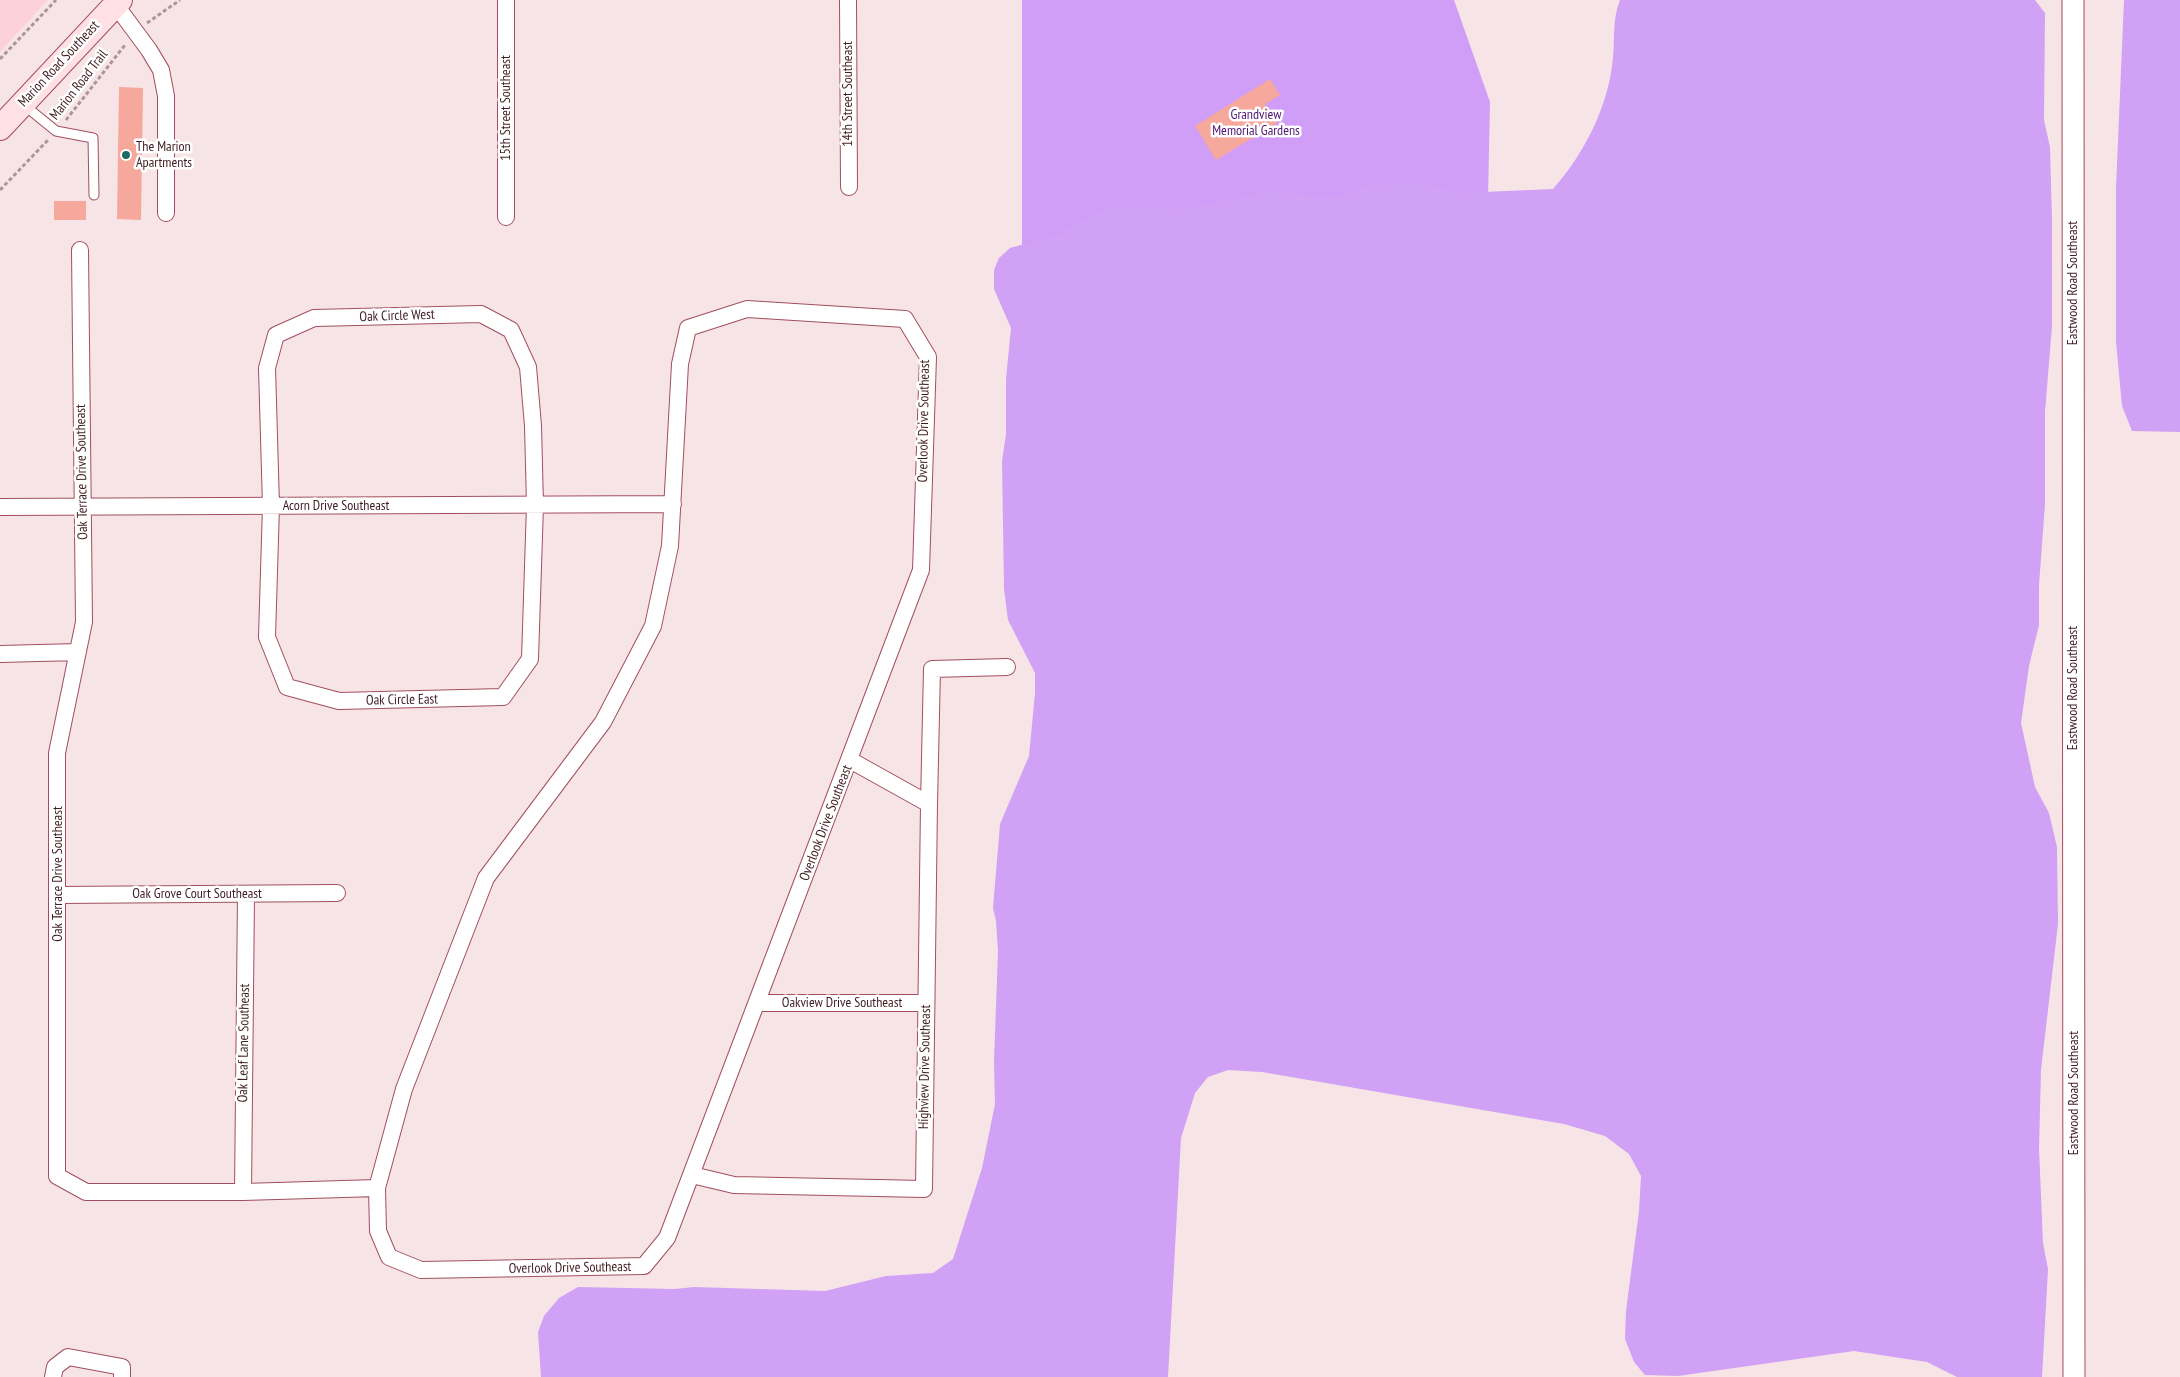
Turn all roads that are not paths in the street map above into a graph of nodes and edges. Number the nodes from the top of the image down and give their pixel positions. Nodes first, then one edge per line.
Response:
1 (506, 0) edge
2 (848, 0) edge
3 (2073, 0) edge
4 (116, 1) edge
5 (22, 104) junction
6 (0, 128) edge
7 (849, 187) dead end
8 (94, 195) dead end
9 (166, 213) dead end
10 (506, 217) dead end
11 (80, 250) dead end
12 (673, 504) junction
13 (535, 505) junction
14 (271, 506) junction
15 (83, 507) junction
16 (0, 508) edge
17 (78, 652) junction
18 (0, 654) edge
19 (1007, 667) dead end
20 (850, 760) junction
21 (929, 804) junction
22 (337, 893) dead end
23 (246, 894) junction
24 (58, 895) junction
25 (926, 1002) junction
26 (757, 1003) junction
27 (692, 1174) junction
28 (377, 1188) junction
29 (242, 1192) junction
30 (53, 1377) edge
31 (122, 1377) edge
32 (2074, 1377) edge

1 - 10 street, 15th Street Southeast
2 - 7 street, 14th Street Southeast
3 - 32 street, Eastwood Road Southeast
4 - 5 main road, Marion Road Southeast
4 - 9 street
5 - 6 main road, Marion Road Southeast
5 - 8 lane
11 - 15 street, Oak Terrace Drive Southeast
12 - 13 street, Acorn Drive Southeast
12 - 20 street, Overlook Drive Southeast
12 - 28 street, Overlook Drive Southeast
13 - 14 street, Acorn Drive Southeast
13 - 14 street, Oak Circle West
13 - 14 street, Oak Circle East
14 - 15 street, Acorn Drive Southeast
15 - 16 street, Acorn Drive Southeast
15 - 17 street, Oak Terrace Drive Southeast
17 - 18 street
17 - 24 street, Oak Terrace Drive Southeast
19 - 21 street, Highview Drive Southeast
20 - 21 street
20 - 26 street, Overlook Drive Southeast
21 - 25 street, Highview Drive Southeast
22 - 23 street, Oak Grove Court Southeast
23 - 24 street, Oak Grove Court Southeast
23 - 29 street, Oak Leaf Lane Southeast
24 - 29 street, Oak Terrace Drive Southeast
25 - 26 street, Oakview Drive Southeast
25 - 27 street, Highview Drive Southeast
26 - 27 street, Overlook Drive Southeast
27 - 28 street, Overlook Drive Southeast
28 - 29 street, Oak Terrace Drive Southeast
30 - 31 street

